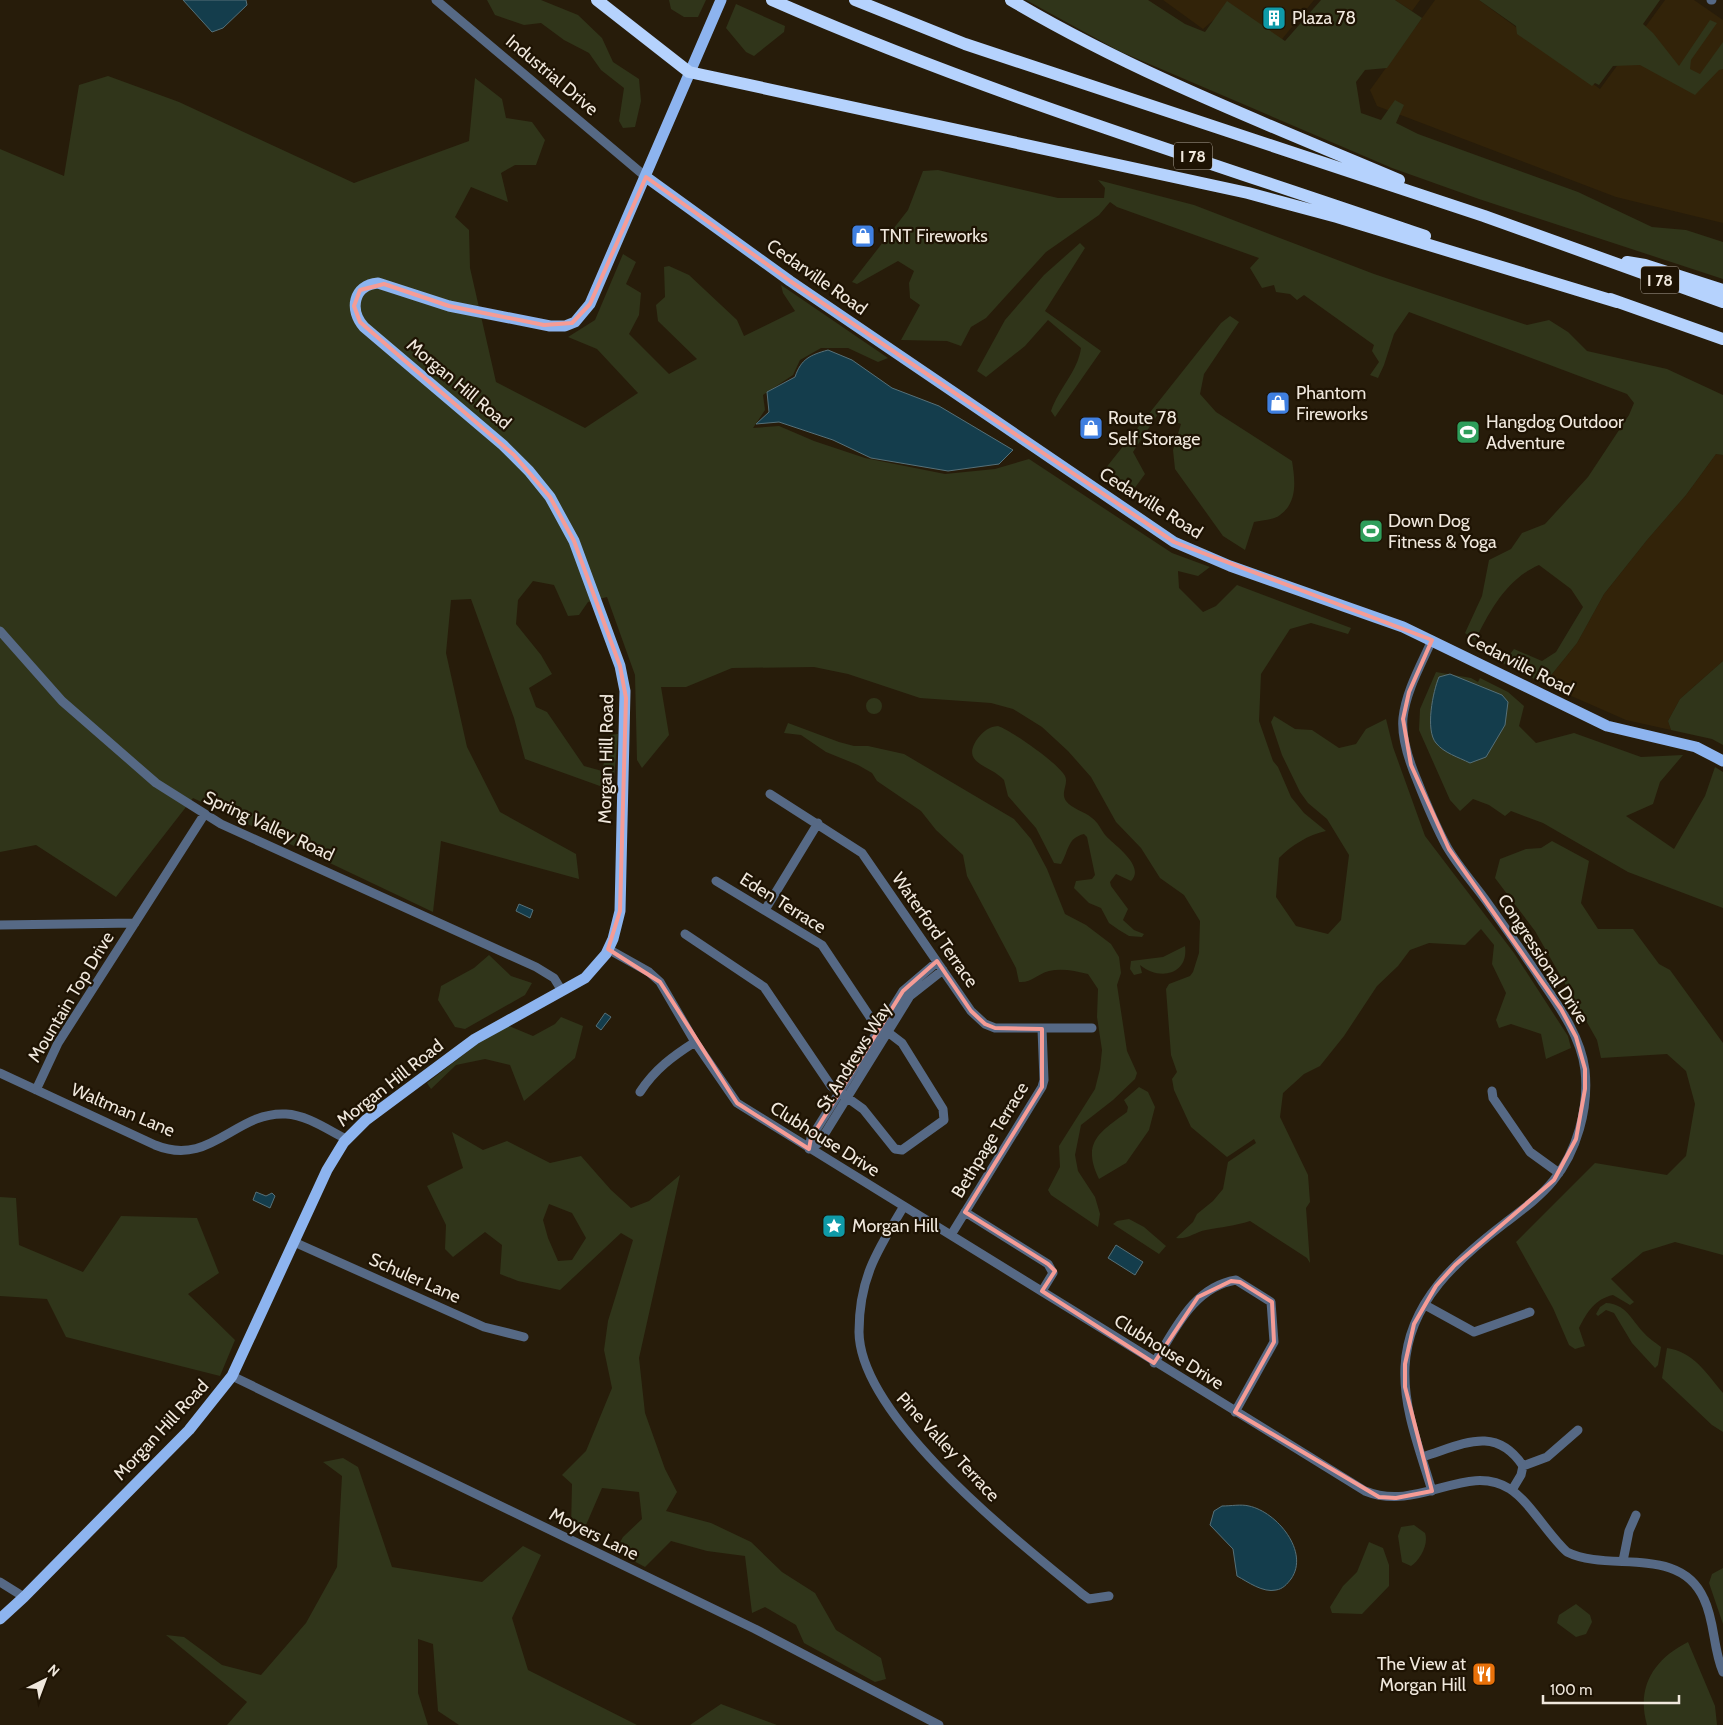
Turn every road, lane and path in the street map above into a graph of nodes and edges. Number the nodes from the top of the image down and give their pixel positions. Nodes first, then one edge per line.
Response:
1 (436, 0) edge
2 (597, 0) edge
3 (721, 0) edge
4 (772, 0) edge
5 (855, 0) edge
6 (1011, 0) edge
7 (689, 72) junction
8 (646, 177) junction
9 (1484, 216) junction
10 (1597, 257) junction
11 (1723, 290) edge
12 (1617, 302) junction
13 (1723, 302) edge
14 (1723, 339) edge
15 (0, 631) edge
16 (1432, 640) junction
17 (1723, 761) edge
18 (770, 794) dead end
19 (204, 815) junction
20 (818, 823) junction
21 (716, 881) dead end
22 (765, 910) junction
23 (135, 923) junction
24 (0, 926) edge
25 (685, 934) dead end
26 (608, 949) junction
27 (937, 962) junction
28 (942, 970) junction
29 (562, 991) junction
30 (1092, 1028) dead end
31 (885, 1029) junction
32 (1042, 1029) junction
33 (696, 1042) junction
34 (0, 1073) edge
35 (36, 1090) junction
36 (1492, 1091) dead end
37 (640, 1092) dead end
38 (844, 1095) junction
39 (346, 1139) junction
40 (809, 1149) junction
41 (1559, 1173) junction
42 (904, 1206) junction
43 (965, 1212) junction
44 (952, 1235) junction
45 (294, 1242) junction
46 (1042, 1291) junction
47 (1425, 1305) junction
48 (1530, 1312) dead end
49 (524, 1337) dead end
50 (1154, 1363) junction
51 (232, 1376) junction
52 (1235, 1412) junction
53 (1578, 1430) dead end
54 (1422, 1458) junction
55 (1523, 1466) junction
56 (1432, 1490) junction
57 (1512, 1490) junction
58 (1636, 1515) dead end
59 (1623, 1561) junction
60 (0, 1582) edge
61 (1109, 1596) dead end
62 (24, 1597) junction
63 (0, 1618) edge
64 (1723, 1672) edge
65 (939, 1725) edge

1 - 8 street, Industrial Drive
2 - 7 highway
3 - 7 main road, Morgan Hill Road
4 - 12 highway, I 78
5 - 9 highway, I 78
6 - 9 highway
7 - 8 main road, Morgan Hill Road
7 - 12 highway
8 - 16 main road, Cedarville Road
8 - 26 main road, Morgan Hill Road
9 - 10 highway, I 78
10 - 11 highway
10 - 13 highway, I 78
12 - 14 highway, I 78
15 - 19 street, Spring Valley Road
16 - 17 main road, Cedarville Road
16 - 41 street, Congressional Drive
18 - 20 street, Waterford Terrace
19 - 23 street, Mountain Top Drive
19 - 29 street, Spring Valley Road
20 - 22 street
20 - 27 street, Waterford Terrace
21 - 22 street, Eden Terrace
22 - 31 street, Eden Terrace
23 - 24 street, Mountain Top Drive
23 - 35 street, Mountain Top Drive
25 - 38 street
26 - 29 main road, Morgan Hill Road
26 - 33 street, Clubhouse Drive
27 - 28 street, Waterford Terrace
27 - 31 street, St Andrews Way
28 - 31 street, St Andrews Way
28 - 32 street, Waterford Terrace
29 - 39 main road, Morgan Hill Road
30 - 32 street, Waterford Terrace
31 - 38 street, St Andrews Way
31 - 38 street, Eden Terrace
32 - 43 street, Bethpage Terrace
33 - 37 street
33 - 40 street, Clubhouse Drive
34 - 35 street, Waltman Lane
35 - 39 street, Waltman Lane
36 - 41 street
38 - 40 street, St Andrews Way
39 - 45 main road, Morgan Hill Road
40 - 42 street, Clubhouse Drive
41 - 47 street, Congressional Drive
42 - 44 street, Clubhouse Drive
42 - 61 street, Pine Valley Terrace
43 - 44 street, Bethpage Terrace
43 - 46 street
44 - 46 street, Clubhouse Drive
45 - 49 street, Schuler Lane
45 - 51 main road, Morgan Hill Road
46 - 50 street, Clubhouse Drive
47 - 48 street
47 - 54 street, Congressional Drive
50 - 52 street, Clubhouse Drive
50 - 52 street
51 - 62 main road, Morgan Hill Road
51 - 65 street, Moyers Lane
52 - 56 street, Clubhouse Drive
53 - 55 street
54 - 55 street
54 - 56 street, Congressional Drive
55 - 57 street
56 - 57 street, Clubhouse Drive
57 - 59 street, Clubhouse Drive
58 - 59 street
59 - 64 street, Clubhouse Drive
60 - 62 street
62 - 63 main road, Morgan Hill Road

